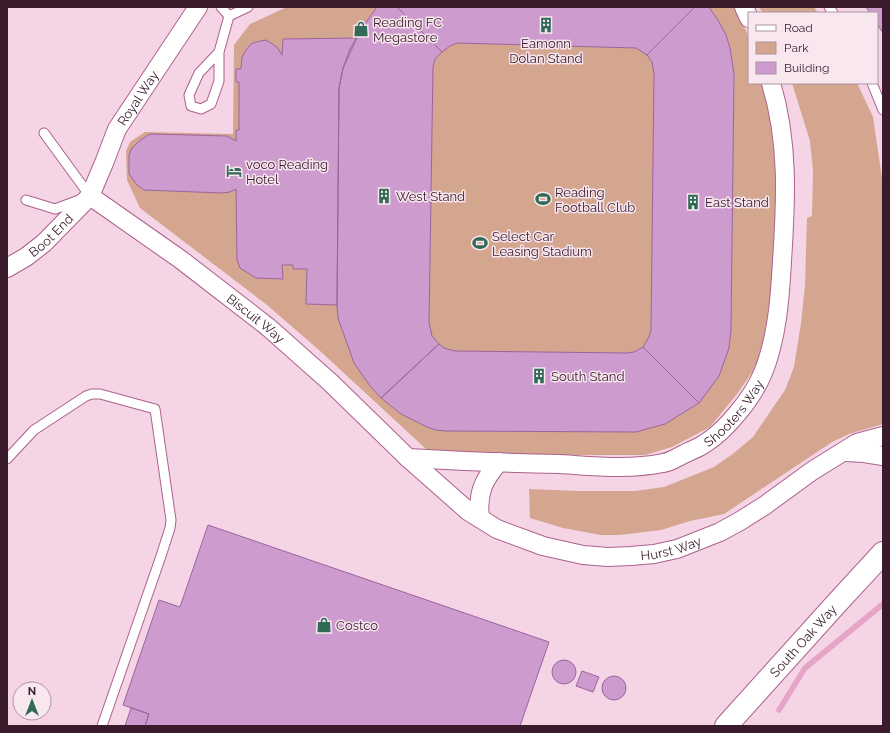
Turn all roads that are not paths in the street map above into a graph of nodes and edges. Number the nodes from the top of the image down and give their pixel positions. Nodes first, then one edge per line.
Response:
1 (198, 7) edge
2 (221, 7) edge
3 (248, 7) edge
4 (229, 16) junction
5 (218, 52) junction
6 (771, 84) edge
7 (872, 84) edge
8 (883, 110) edge
9 (44, 133) dead end
10 (90, 196) junction
11 (26, 200) dead end
12 (7, 268) edge
13 (883, 436) edge
14 (844, 452) junction
15 (883, 456) edge
16 (408, 458) junction
17 (7, 459) edge
18 (499, 462) junction
19 (480, 518) junction
20 (882, 552) edge
21 (102, 726) edge
22 (726, 726) edge

1 - 10 street, Royal Way
2 - 4 lane
3 - 4 lane
4 - 5 lane
5 - 5 lane
6 - 18 street, Shooters Way
7 - 8 lane
9 - 10 lane
10 - 11 lane
10 - 12 street, Boot End
10 - 16 street, Biscuit Way
13 - 14 street, Hurst Way
14 - 15 street
14 - 19 street, Hurst Way
16 - 18 street, Shooters Way
16 - 19 street, Hurst Way
17 - 21 lane
18 - 19 street
20 - 22 street, South Oak Way

